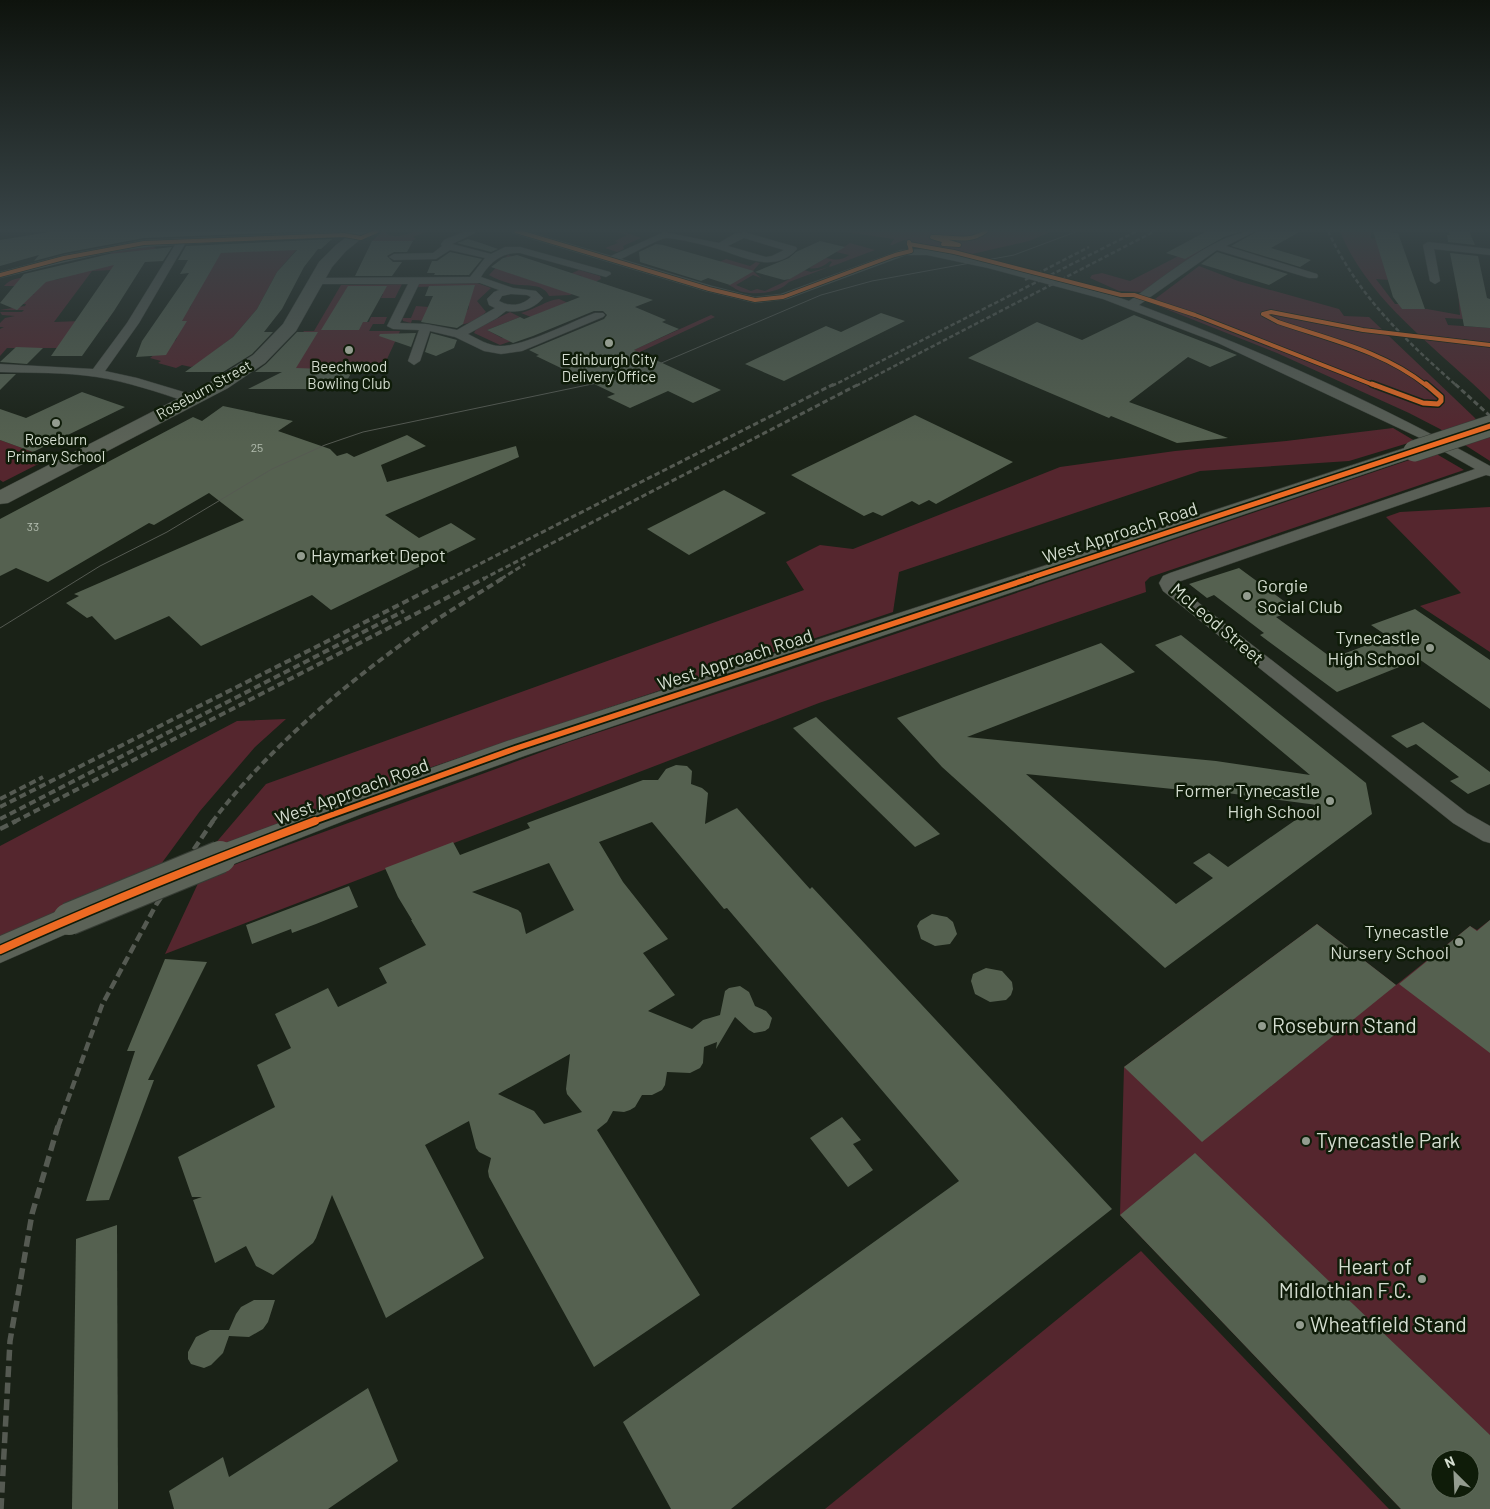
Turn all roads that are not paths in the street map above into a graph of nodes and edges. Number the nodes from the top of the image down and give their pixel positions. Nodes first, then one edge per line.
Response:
1 (146, 301) edge
2 (304, 301) edge
3 (405, 301) edge
4 (493, 301) edge
5 (532, 301) edge
6 (1119, 301) edge
7 (1135, 301) edge
8 (1130, 305) junction
9 (504, 307) junction
10 (599, 315) dead end
11 (426, 327) junction
12 (458, 334) junction
13 (414, 361) dead end
14 (0, 368) edge
15 (96, 373) junction
16 (192, 399) junction
17 (1490, 426) edge
18 (1488, 471) edge
19 (0, 498) edge
20 (1490, 836) edge
21 (0, 950) edge

1 - 15 street
2 - 16 street, Roseburn Street
3 - 11 street
4 - 9 street
5 - 9 street
6 - 8 street
7 - 8 street
8 - 18 street
9 - 12 street
10 - 12 street
11 - 12 street
11 - 13 street
14 - 15 street
15 - 16 street
16 - 19 street, Roseburn Street
17 - 21 street, West Approach Road, bridge
18 - 20 street, McLeod Street

